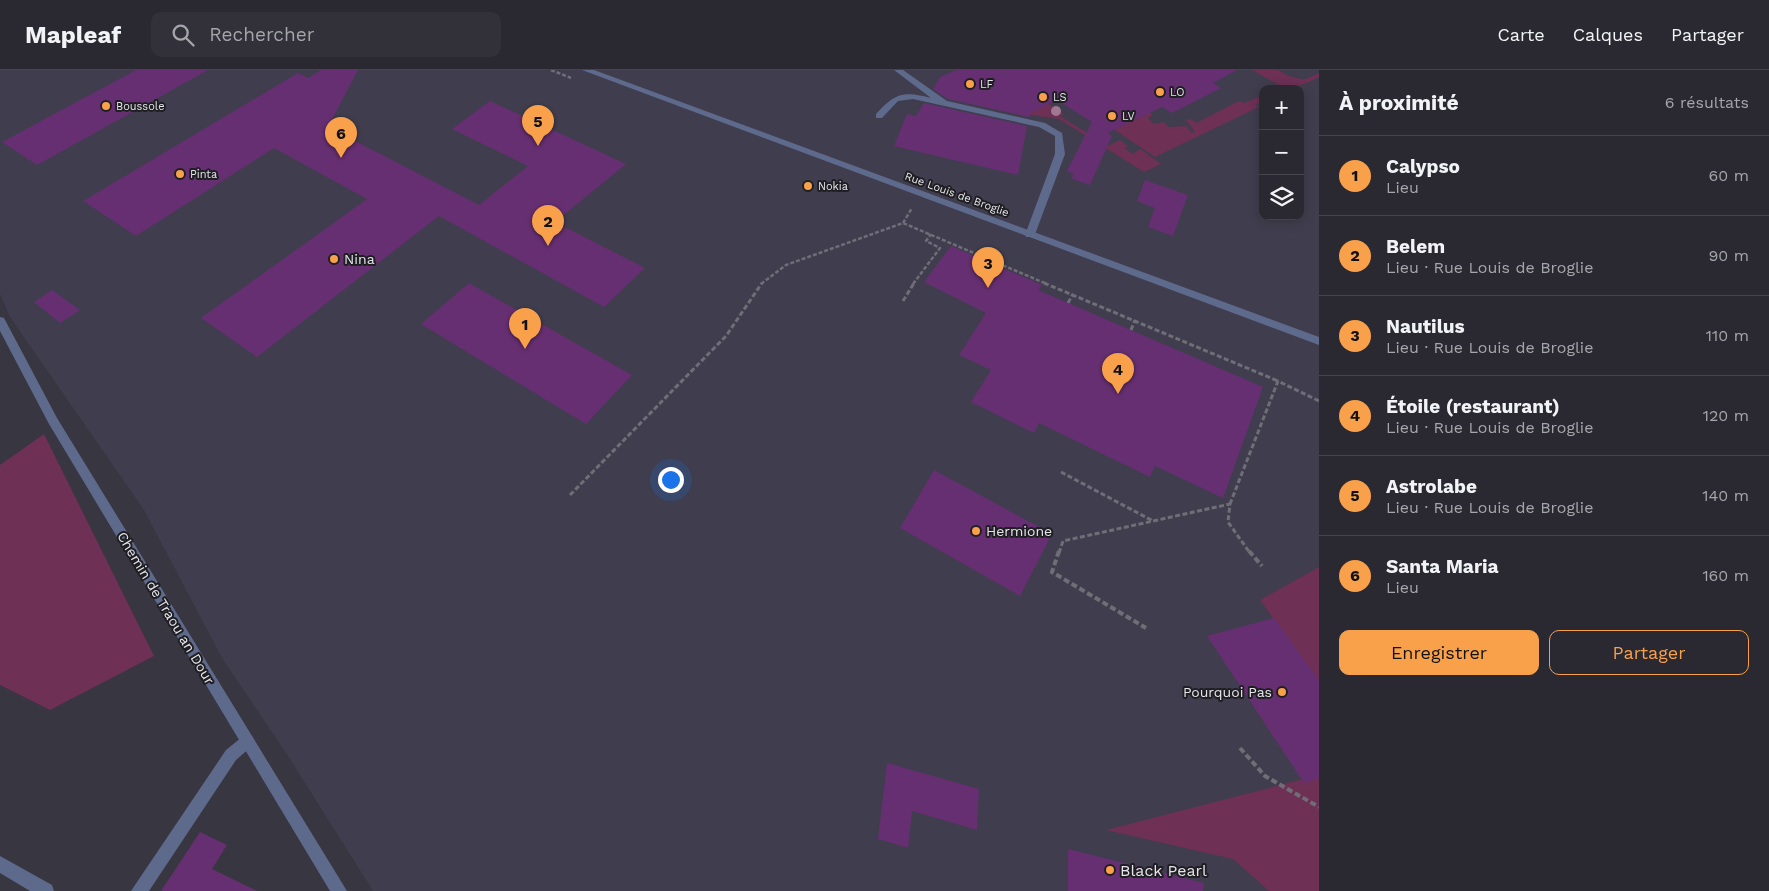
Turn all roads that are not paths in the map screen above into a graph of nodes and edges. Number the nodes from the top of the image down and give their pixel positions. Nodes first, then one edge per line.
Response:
1 (586, 70) edge
2 (898, 70) edge
3 (944, 103) junction
4 (879, 116) dead end
5 (1030, 234) junction
6 (0, 321) edge
7 (1319, 341) edge
8 (247, 741) junction
9 (0, 864) edge
10 (46, 891) edge
11 (139, 891) edge
12 (339, 891) edge

1 - 5 street, Rue Louis de Broglie
2 - 3 street
3 - 4 street
3 - 5 street
5 - 7 street, Rue Louis de Broglie
6 - 8 street, Chemin de Traou an Dour
8 - 11 street
8 - 12 street, Chemin de Traou an Dour
9 - 10 street

